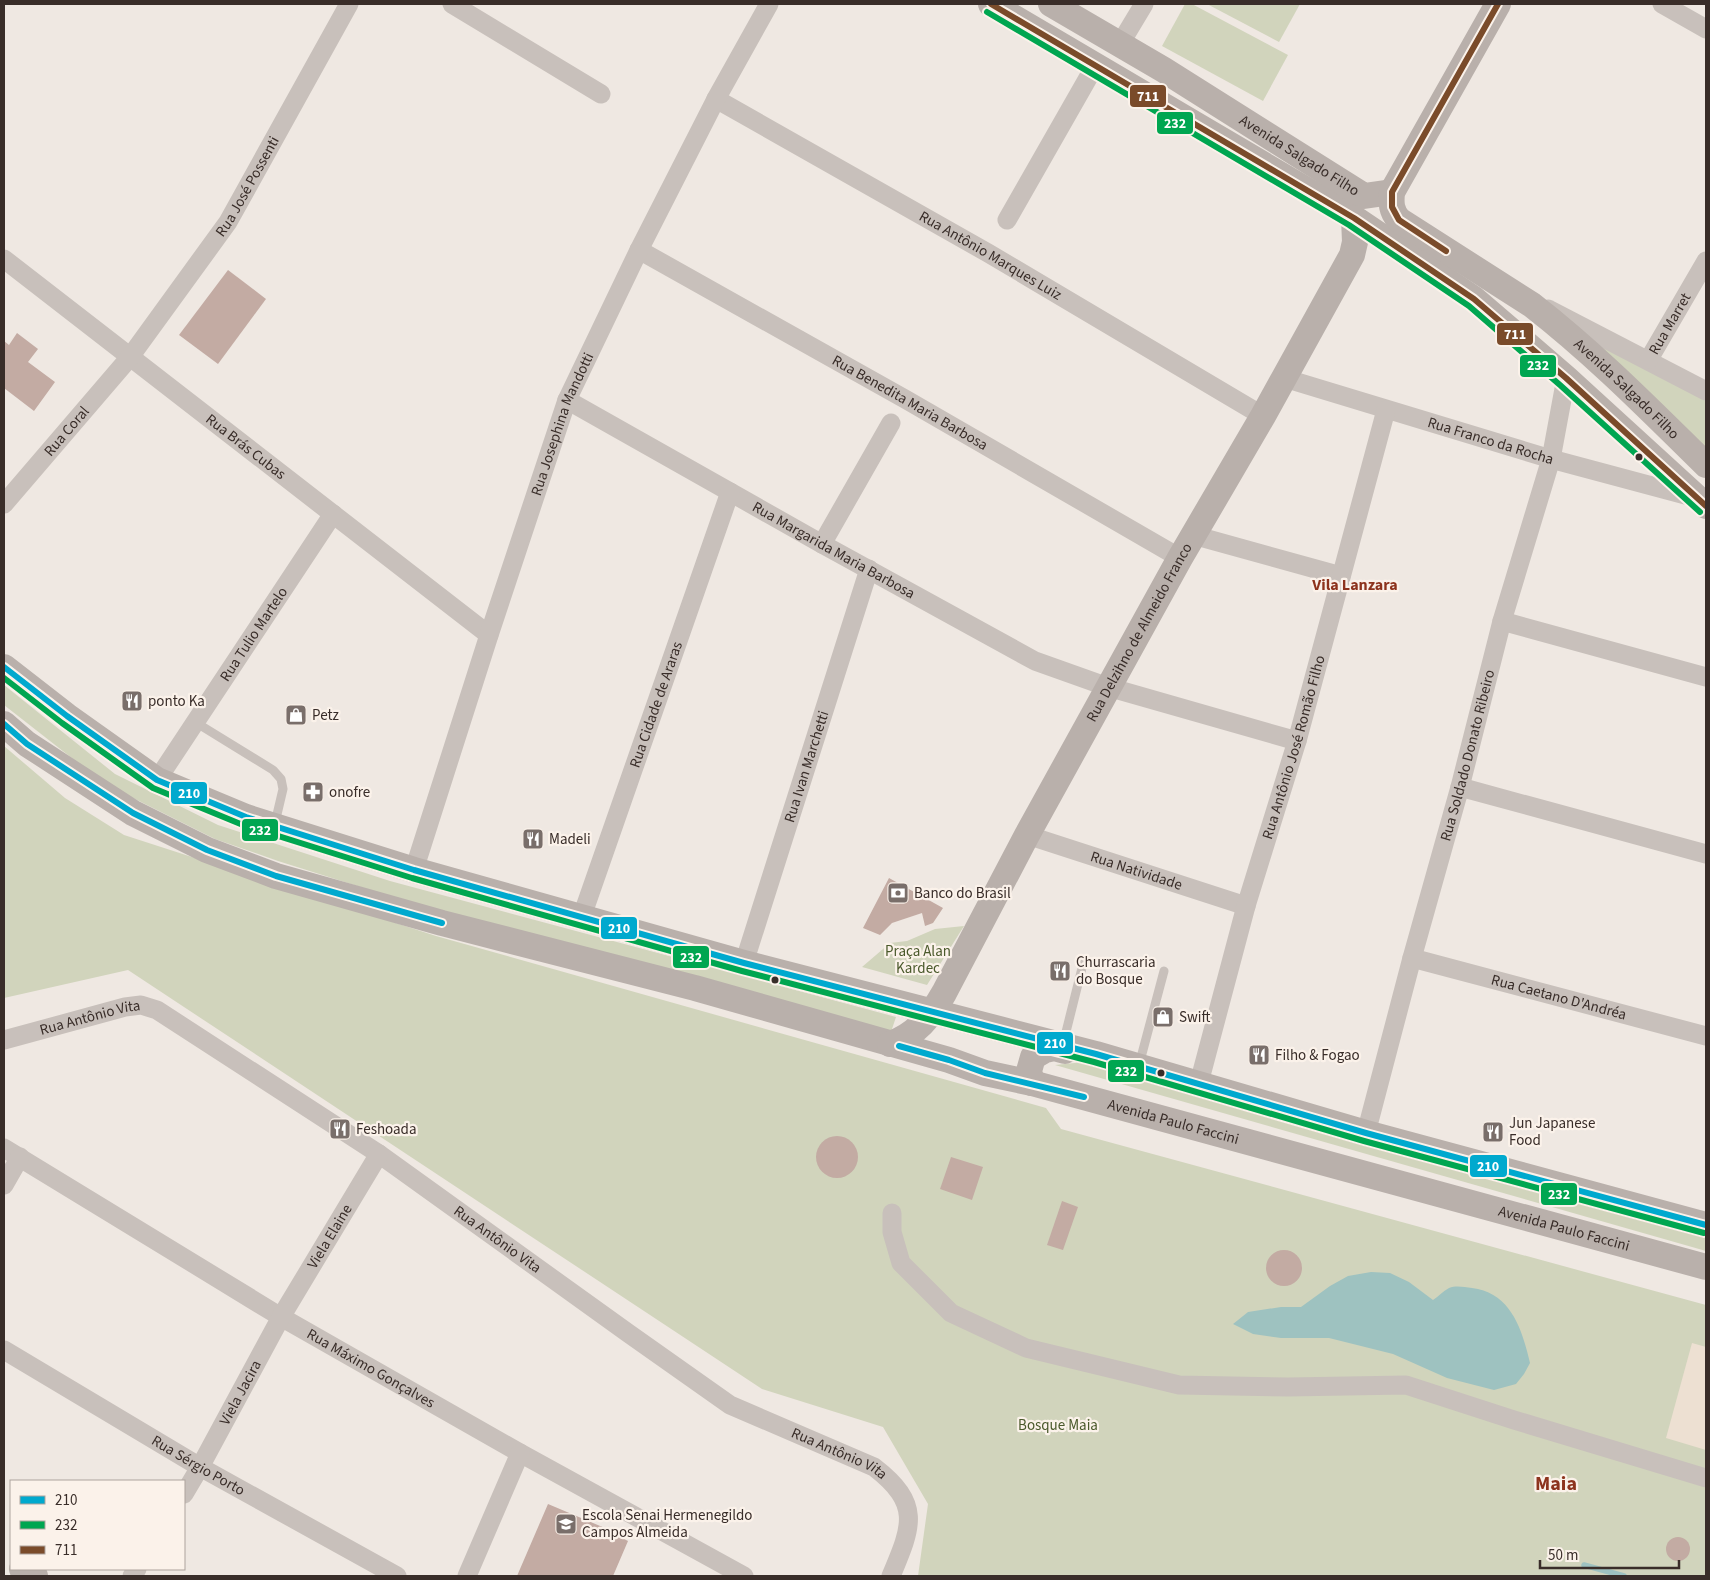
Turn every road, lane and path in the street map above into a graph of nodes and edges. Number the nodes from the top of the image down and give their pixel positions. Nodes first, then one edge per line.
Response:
1 (349, 4) edge
2 (452, 4) edge
3 (769, 4) edge
4 (991, 4) edge
5 (1144, 4) edge
6 (1498, 4) edge
7 (1662, 4) edge
8 (1064, 7) edge
9 (1706, 29) edge
10 (1120, 44) junction
11 (1096, 64) junction
12 (601, 94) dead end
13 (716, 99) junction
14 (1392, 192) junction
15 (1354, 218) junction
16 (1007, 220) dead end
17 (1392, 243) junction
18 (639, 250) junction
19 (1352, 254) junction
20 (4, 259) edge
21 (1706, 261) edge
22 (1494, 281) junction
23 (130, 357) junction
24 (1649, 360) junction
25 (1284, 378) junction
26 (1566, 378) junction
27 (1706, 390) edge
28 (567, 400) junction
29 (1386, 410) junction
30 (1263, 416) junction
31 (891, 422) dead end
32 (1551, 459) junction
33 (1706, 465) edge
34 (730, 492) junction
35 (1702, 502) edge
36 (4, 504) edge
37 (333, 514) junction
38 (1193, 536) junction
39 (822, 544) junction
40 (1180, 558) junction
41 (869, 569) junction
42 (1341, 576) junction
43 (1502, 621) junction
44 (489, 635) junction
45 (4, 667) edge
46 (1706, 677) edge
47 (1108, 687) junction
48 (195, 722) junction
49 (4, 724) edge
50 (1297, 741) junction
51 (157, 780) junction
52 (1460, 787) junction
53 (275, 826) junction
54 (1027, 834) junction
55 (1706, 854) edge
56 (414, 870) junction
57 (1246, 906) junction
58 (582, 916) junction
59 (1412, 958) junction
60 (744, 963) junction
61 (1082, 964) dead end
62 (1164, 971) dead end
63 (933, 1013) junction
64 (1706, 1036) edge
65 (4, 1040) edge
66 (890, 1044) junction
67 (1062, 1045) junction
68 (1096, 1054) junction
69 (1138, 1066) junction
70 (1199, 1083) junction
71 (1032, 1084) junction
72 (1366, 1133) junction
73 (12, 1152) edge
74 (379, 1154) junction
75 (4, 1185) edge
76 (892, 1213) dead end
77 (1706, 1225) edge
78 (1706, 1267) edge
79 (281, 1317) junction
80 (4, 1350) edge
81 (520, 1453) junction
82 (200, 1467) junction
83 (1706, 1478) edge
84 (185, 1492) edge
85 (24, 1570) edge
86 (35, 1576) edge
87 (397, 1576) edge
88 (467, 1576) edge
89 (744, 1576) edge
90 (891, 1576) edge

1 - 23 street, Rua José Possenti
2 - 12 street
3 - 13 street, Rua Josephina Mandotti
4 - 11 main road, Avenida Salgado Filho
5 - 10 street
6 - 14 main road
7 - 9 street
8 - 10 main road, Avenida Salgado Filho
10 - 14 main road, Avenida Salgado Filho
11 - 15 main road, Avenida Salgado Filho
11 - 16 street
13 - 18 street, Rua Josephina Mandotti
13 - 30 street, Rua Antônio Marques Luiz
14 - 22 main road, Avenida Salgado Filho
15 - 17 main road, Avenida Salgado Filho
15 - 19 main road, Rua Delzihno de Almeido Franco
17 - 19 main road
17 - 26 main road, Avenida Salgado Filho
18 - 28 street, Rua Josephina Mandotti
18 - 40 street, Rua Benedita Maria Barbosa
19 - 25 main road, Rua Delzihno de Almeido Franco
20 - 23 street, Rua Brás Cubas
21 - 24 street, Rua Marret
22 - 24 street
22 - 33 main road, Avenida Salgado Filho
23 - 36 street, Rua Coral
23 - 37 street, Rua Brás Cubas
24 - 27 street
25 - 29 street, Rua Franco da Rocha
25 - 30 main road, Rua Delzihno de Almeido Franco
26 - 32 street, Rua Soldado Donato Ribeiro
26 - 35 main road, Avenida Salgado Filho
28 - 34 street, Rua Margarida Maria Barbosa
28 - 44 street, Rua Josephina Mandotti
29 - 32 street, Rua Franco da Rocha
29 - 42 street, Rua Antônio José Romão Filho
30 - 38 main road, Rua Delzihno de Almeido Franco
31 - 39 street
32 - 35 street, Rua Franco da Rocha
32 - 43 street, Rua Soldado Donato Ribeiro
34 - 39 street, Rua Margarida Maria Barbosa
34 - 58 street, Rua Cidade de Araras
37 - 44 street, Rua Brás Cubas
37 - 48 street, Rua Tulio Martelo
38 - 40 main road, Rua Delzihno de Almeido Franco
38 - 42 street
39 - 41 street, Rua Margarida Maria Barbosa
40 - 47 main road, Rua Delzihno de Almeido Franco
41 - 47 street, Rua Margarida Maria Barbosa
41 - 60 street, Rua Ivan Marchetti
42 - 50 street, Rua Antônio José Romão Filho
43 - 46 street
43 - 52 street, Rua Soldado Donato Ribeiro
44 - 56 street, Rua Josephina Mandotti
45 - 51 main road
47 - 50 street, Rua Margarida Maria Barbosa
47 - 54 main road, Rua Delzihno de Almeido Franco
48 - 51 street, Rua Tulio Martelo
48 - 53 lane
49 - 66 main road, Avenida Paulo Faccini
50 - 57 street, Rua Antônio José Romão Filho
51 - 53 main road
52 - 55 street
52 - 59 street, Rua Soldado Donato Ribeiro
53 - 56 main road
54 - 57 street, Rua Natividade
54 - 63 main road, Rua Delzihno de Almeido Franco
56 - 58 main road
57 - 70 street, Rua Antônio José Romão Filho
58 - 60 main road
59 - 64 street, Rua Caetano D'Andréa
59 - 72 street, Rua Soldado Donato Ribeiro
60 - 63 main road
61 - 67 lane
62 - 69 lane
63 - 66 main road, Rua Delzihno de Almeido Franco
63 - 67 main road
65 - 74 street, Rua Antônio Vita
66 - 71 main road, Avenida Paulo Faccini
67 - 68 main road
68 - 69 main road
68 - 71 main road
69 - 70 main road
70 - 72 main road
71 - 78 main road, Avenida Paulo Faccini
72 - 77 main road
73 - 75 street
73 - 79 street, Rua Máximo Gonçalves
74 - 79 street, Viela Elaine
74 - 90 street, Rua Antônio Vita
76 - 83 street
79 - 81 street, Rua Máximo Gonçalves
79 - 82 street, Viela Jacira
80 - 82 street, Rua Sérgio Porto
81 - 88 street
81 - 89 street, Rua Máximo Gonçalves
82 - 84 street, Viela Jacira
82 - 87 street, Rua Sérgio Porto
85 - 86 main road

